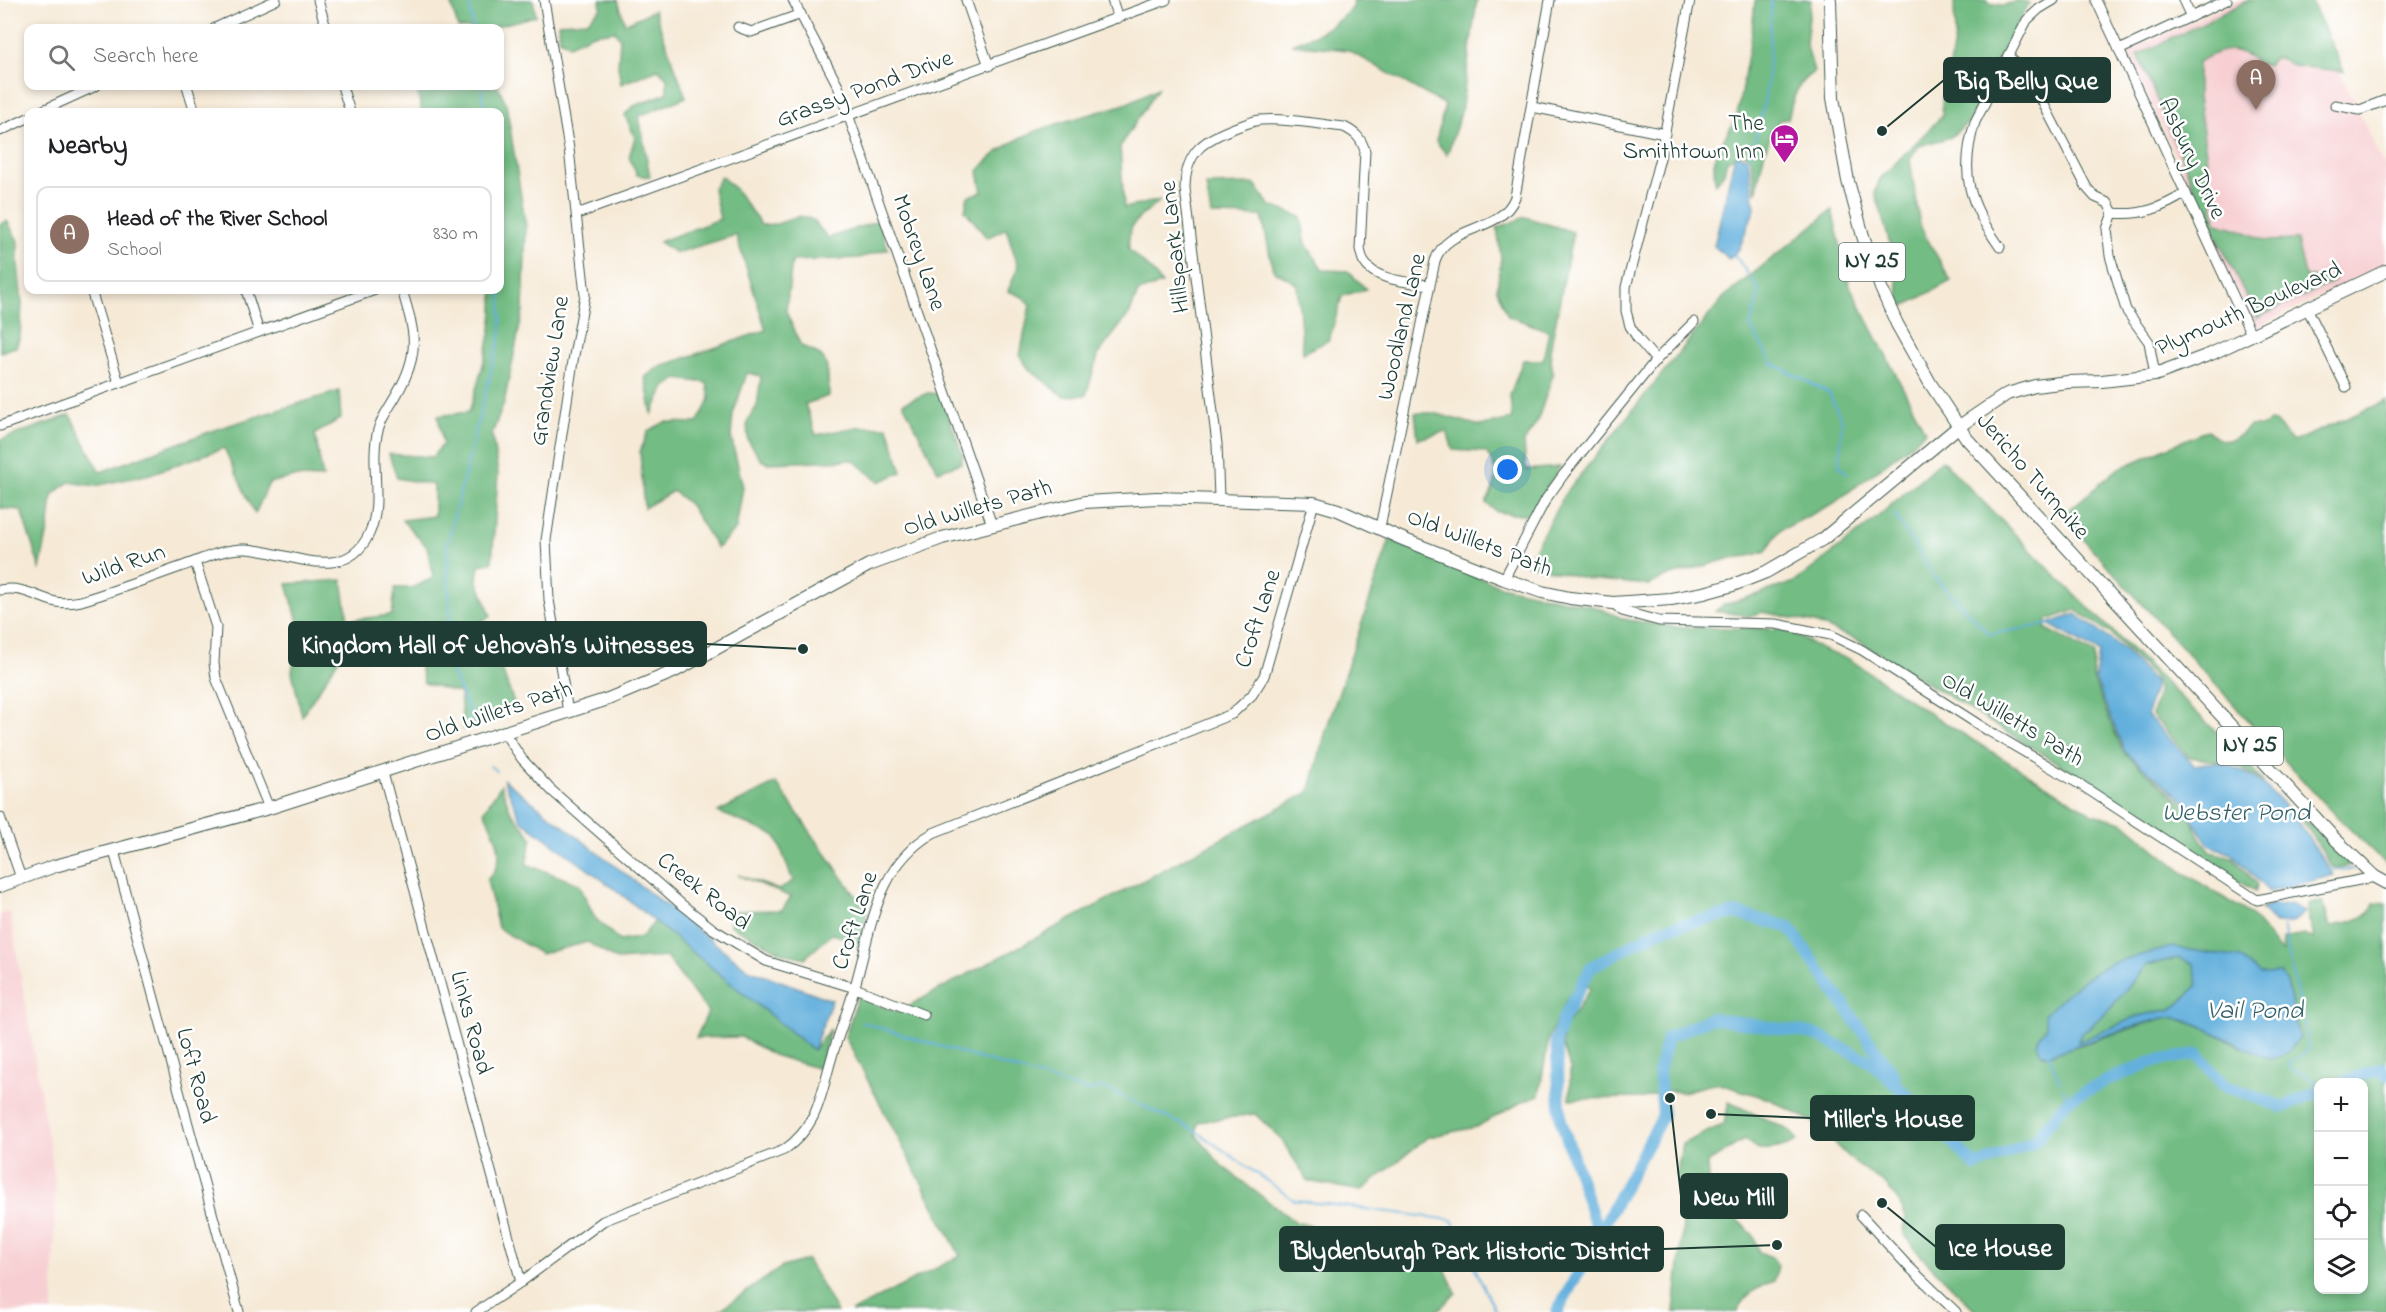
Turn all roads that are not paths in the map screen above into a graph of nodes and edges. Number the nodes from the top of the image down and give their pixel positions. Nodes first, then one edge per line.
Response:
1 (276, 0) edge
2 (318, 0) edge
3 (544, 0) edge
4 (793, 0) edge
5 (966, 0) edge
6 (1112, 0) edge
7 (1166, 0) edge
8 (1550, 0) edge
9 (1690, 0) edge
10 (1830, 0) edge
11 (2054, 0) edge
12 (2096, 0) edge
13 (2183, 0) edge
14 (2227, 0) edge
15 (801, 14) junction
16 (2191, 17) junction
17 (1118, 18) junction
18 (224, 24) edge
19 (325, 24) edge
20 (738, 27) dead end
21 (2119, 50) junction
22 (2009, 57) junction
23 (989, 66) junction
24 (87, 90) edge
25 (188, 90) edge
26 (343, 90) edge
27 (2386, 100) edge
28 (2335, 105) dead end
29 (48, 108) edge
30 (194, 108) edge
31 (349, 108) edge
32 (1532, 108) junction
33 (850, 117) junction
34 (24, 120) edge
35 (0, 131) edge
36 (1665, 134) junction
37 (2186, 193) junction
38 (2113, 213) junction
39 (577, 214) junction
40 (2000, 247) dead end
41 (2386, 271) edge
42 (1429, 285) junction
43 (92, 294) edge
44 (247, 294) edge
45 (364, 294) edge
46 (403, 294) edge
47 (2307, 308) junction
48 (1694, 322) dead end
49 (259, 332) junction
50 (2251, 334) junction
51 (1656, 360) junction
52 (2156, 375) junction
53 (119, 383) junction
54 (2346, 387) dead end
55 (0, 426) edge
56 (1958, 427) junction
57 (1219, 498) junction
58 (1314, 503) junction
59 (992, 525) junction
60 (1380, 527) junction
61 (195, 562) junction
62 (1504, 579) junction
63 (0, 590) edge
64 (1613, 603) junction
65 (568, 712) junction
66 (503, 731) junction
67 (383, 773) junction
68 (269, 808) junction
69 (0, 817) edge
70 (114, 851) junction
71 (21, 878) junction
72 (2381, 880) edge
73 (0, 886) edge
74 (855, 988) junction
75 (924, 1015) dead end
76 (1861, 1215) dead end
77 (521, 1282) junction
78 (239, 1312) edge
79 (476, 1312) edge
80 (1956, 1312) edge

1 - 18 street
2 - 19 street
3 - 39 street, Grandview Lane
4 - 15 street, Mobrey Lane
5 - 23 street
6 - 17 street
7 - 17 street, Grassy Pond Drive
8 - 32 street, Woodland Lane
9 - 36 street
10 - 56 main road, Jericho Turnpike / NY 25
11 - 22 street
12 - 21 street, Asbury Drive
13 - 16 street
14 - 16 street
15 - 20 street
15 - 33 street, Mobrey Lane
16 - 21 street
17 - 23 street, Grassy Pond Drive
21 - 37 street, Asbury Drive
22 - 38 street
22 - 40 street
23 - 33 street, Grassy Pond Drive
24 - 29 street
25 - 30 street
26 - 31 street
27 - 28 street
32 - 36 street
32 - 42 street, Woodland Lane
33 - 39 street, Grassy Pond Drive
33 - 59 street, Mobrey Lane
34 - 35 street
36 - 51 street
37 - 38 street
37 - 50 street, Asbury Drive
38 - 52 street
39 - 65 street, Grandview Lane
41 - 47 main road, Plymouth Boulevard
42 - 57 street, Hillspark Lane
42 - 60 street, Woodland Lane
43 - 53 street
44 - 49 street
45 - 49 street
46 - 61 street, Wild Run
47 - 50 main road, Plymouth Boulevard
47 - 54 street
48 - 51 street
49 - 53 street
50 - 52 main road, Plymouth Boulevard
51 - 62 street
52 - 56 main road, Plymouth Boulevard
53 - 55 street
56 - 64 main road, Old Willets Path
56 - 72 main road, Jericho Turnpike / NY 25
57 - 58 main road, Old Willets Path
57 - 59 main road, Old Willets Path
58 - 60 main road, Old Willets Path
58 - 74 street, Croft Lane
59 - 65 main road, Old Willets Path
60 - 62 main road, Old Willets Path
61 - 63 street, Wild Run
61 - 68 street
62 - 64 main road, Old Willets Path
64 - 72 street, Old Willetts Path
65 - 66 main road, Old Willets Path
66 - 67 main road, Old Willets Path
66 - 74 street, Creek Road
67 - 68 main road, Old Willets Path
67 - 77 street, Links Road
68 - 70 main road, Old Willets Path
69 - 71 street
70 - 71 main road, Old Willets Path
70 - 78 street, Loft Road
71 - 73 main road, Old Willets Path
74 - 75 street, Creek Road
74 - 77 street, Croft Lane
76 - 80 street
77 - 79 street, Croft Lane

